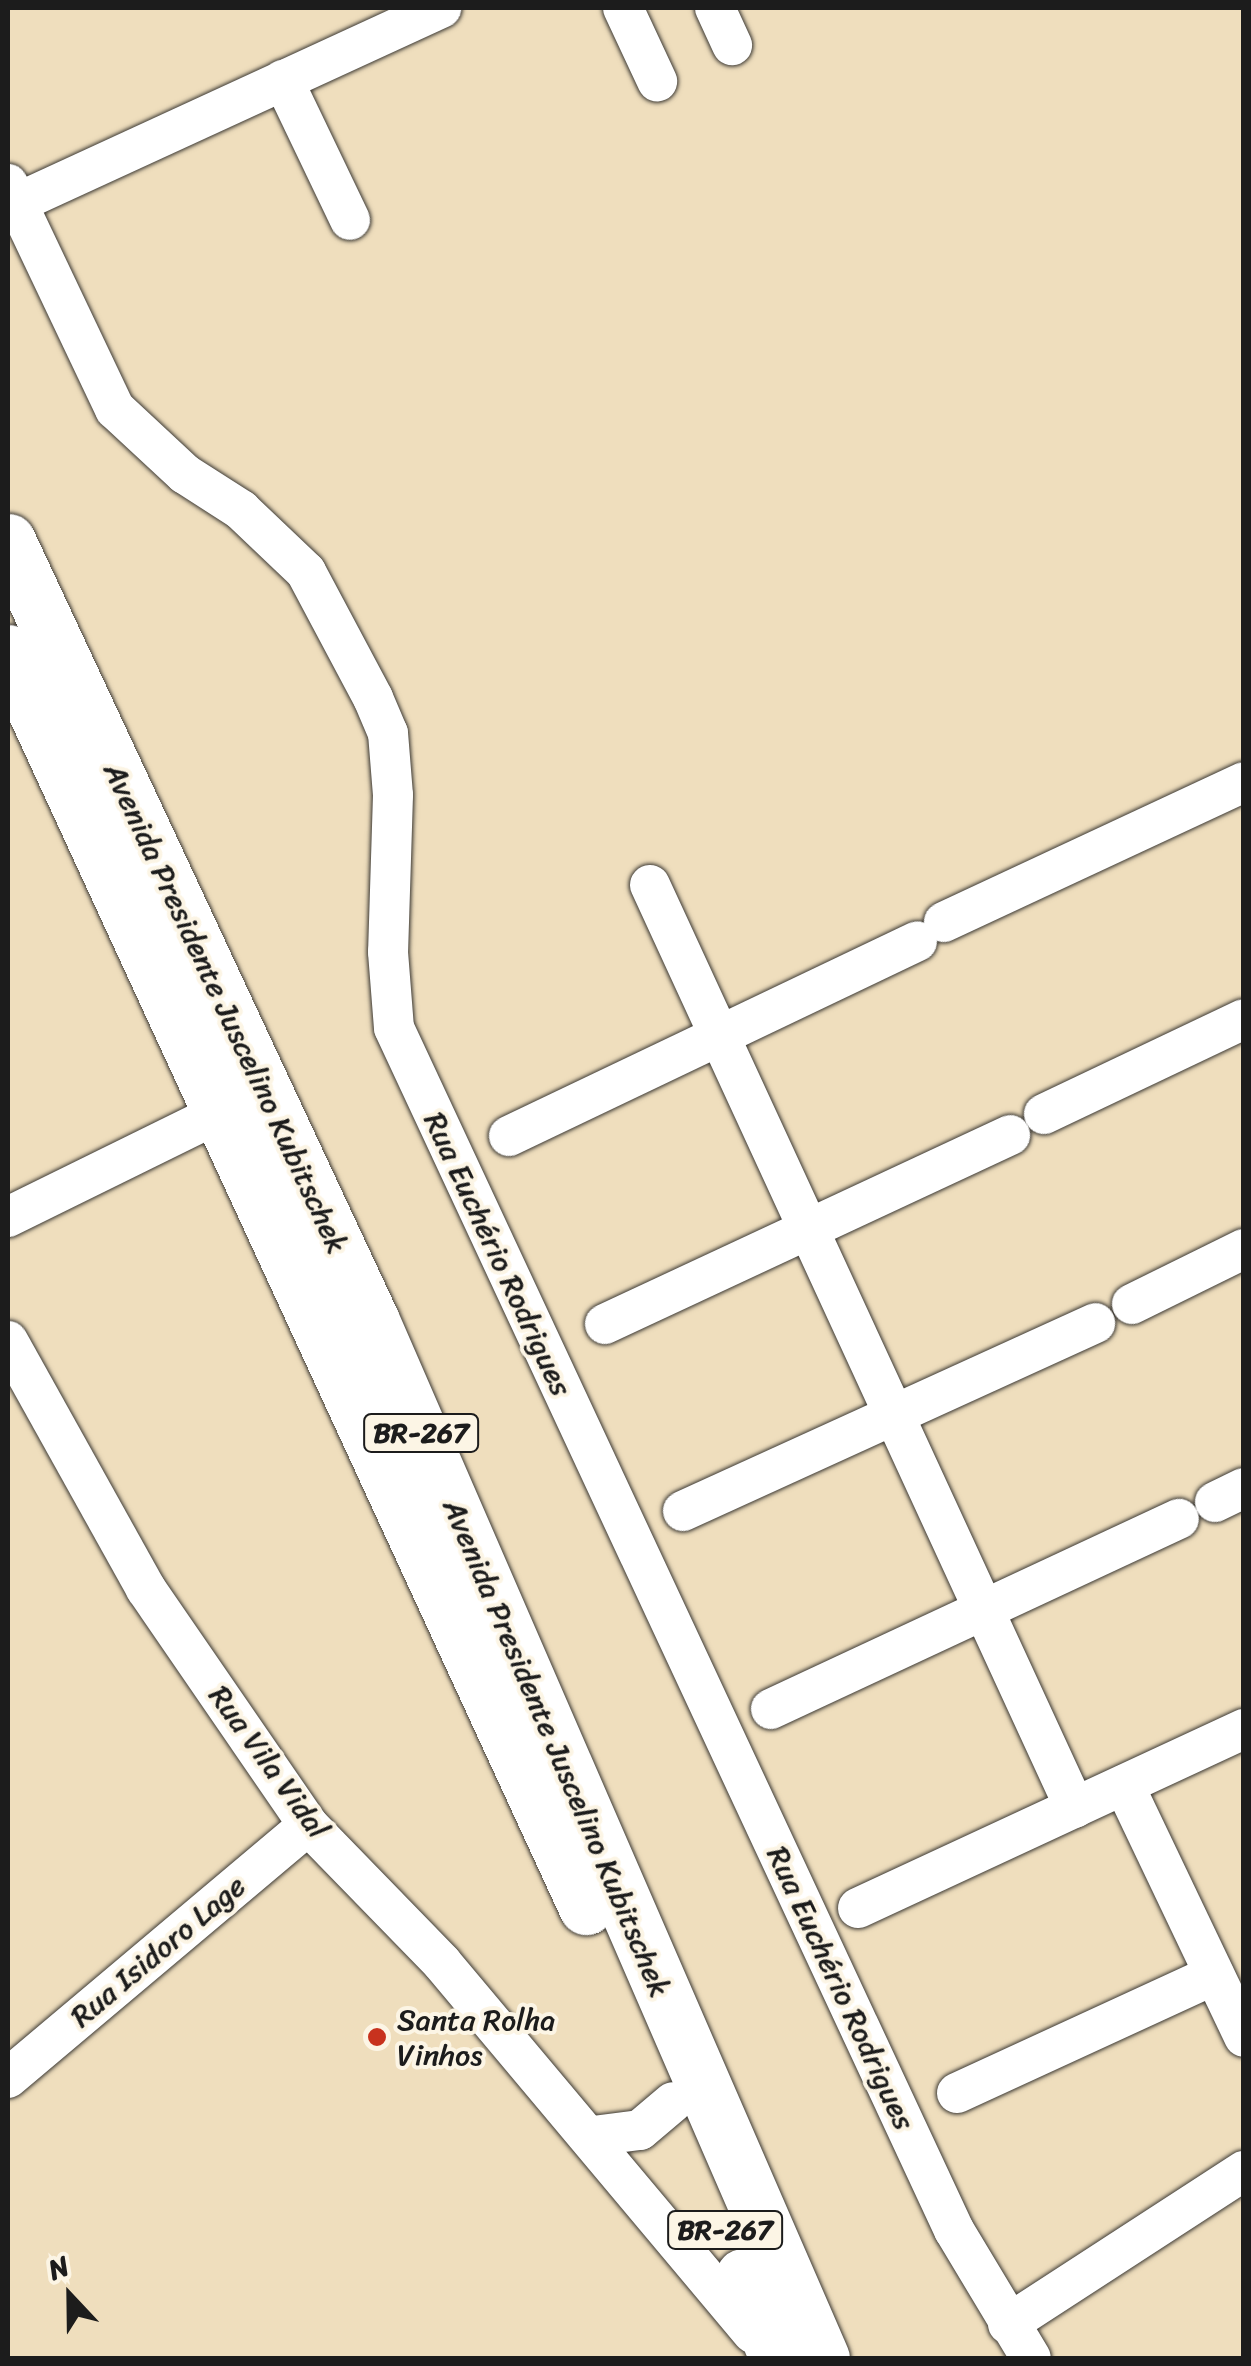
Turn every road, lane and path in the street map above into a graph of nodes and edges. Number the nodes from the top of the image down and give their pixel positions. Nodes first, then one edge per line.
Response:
1 (623, 8) edge
2 (715, 8) edge
3 (432, 9) edge
4 (732, 44) dead end
5 (283, 80) junction
6 (657, 81) dead end
7 (12, 193) edge
8 (350, 220) dead end
9 (8, 541) edge
10 (8, 652) edge
11 (1244, 782) edge
12 (650, 885) dead end
13 (1244, 1019) edge
14 (722, 1037) junction
15 (219, 1113) junction
16 (1044, 1114) dead end
17 (1010, 1135) dead end
18 (509, 1136) dead end
19 (8, 1218) edge
20 (810, 1230) junction
21 (1244, 1249) edge
22 (1132, 1304) dead end
23 (1096, 1323) dead end
24 (605, 1324) dead end
25 (8, 1341) edge
26 (895, 1414) junction
27 (683, 1511) dead end
28 (1179, 1520) dead end
29 (986, 1612) junction
30 (771, 1709) dead end
31 (1244, 1729) edge
32 (1124, 1785) junction
33 (1075, 1808) junction
34 (308, 1824) junction
35 (858, 1908) dead end
36 (1214, 1976) junction
37 (1244, 2037) edge
38 (8, 2078) edge
39 (957, 2093) dead end
40 (673, 2102) junction
41 (593, 2136) junction
42 (1244, 2171) edge
43 (1008, 2324) junction
44 (775, 2358) edge
45 (822, 2358) edge
46 (1031, 2358) edge

1 - 6 street
2 - 4 street
3 - 5 street
5 - 7 street
5 - 8 street
7 - 43 street, Rua Euchério Rodrigues
9 - 45 highway, Avenida Presidente Juscelino Kubitschek / BR-267
10 - 15 highway, Avenida Presidente Juscelino Kubitschek / BR-267
11 - 14 street
12 - 14 street
13 - 16 street
14 - 18 street
14 - 20 street
15 - 19 street
15 - 40 highway, Avenida Presidente Juscelino Kubitschek / BR-267
17 - 20 street
20 - 24 street
20 - 26 street
21 - 22 street
23 - 26 street
25 - 34 street, Rua Vila Vidal
26 - 27 street
26 - 29 street
28 - 29 street
29 - 30 street
29 - 33 street
31 - 32 street
32 - 33 street
32 - 36 street
33 - 35 street
34 - 38 street, Rua Isidoro Lage
34 - 41 street, Rua Vila Vidal
36 - 37 street
36 - 39 street
40 - 41 street
40 - 44 highway, Avenida Presidente Juscelino Kubitschek / BR-267
41 - 44 street, Rua Vila Vidal
42 - 43 street
43 - 46 street, Rua Euchério Rodrigues

